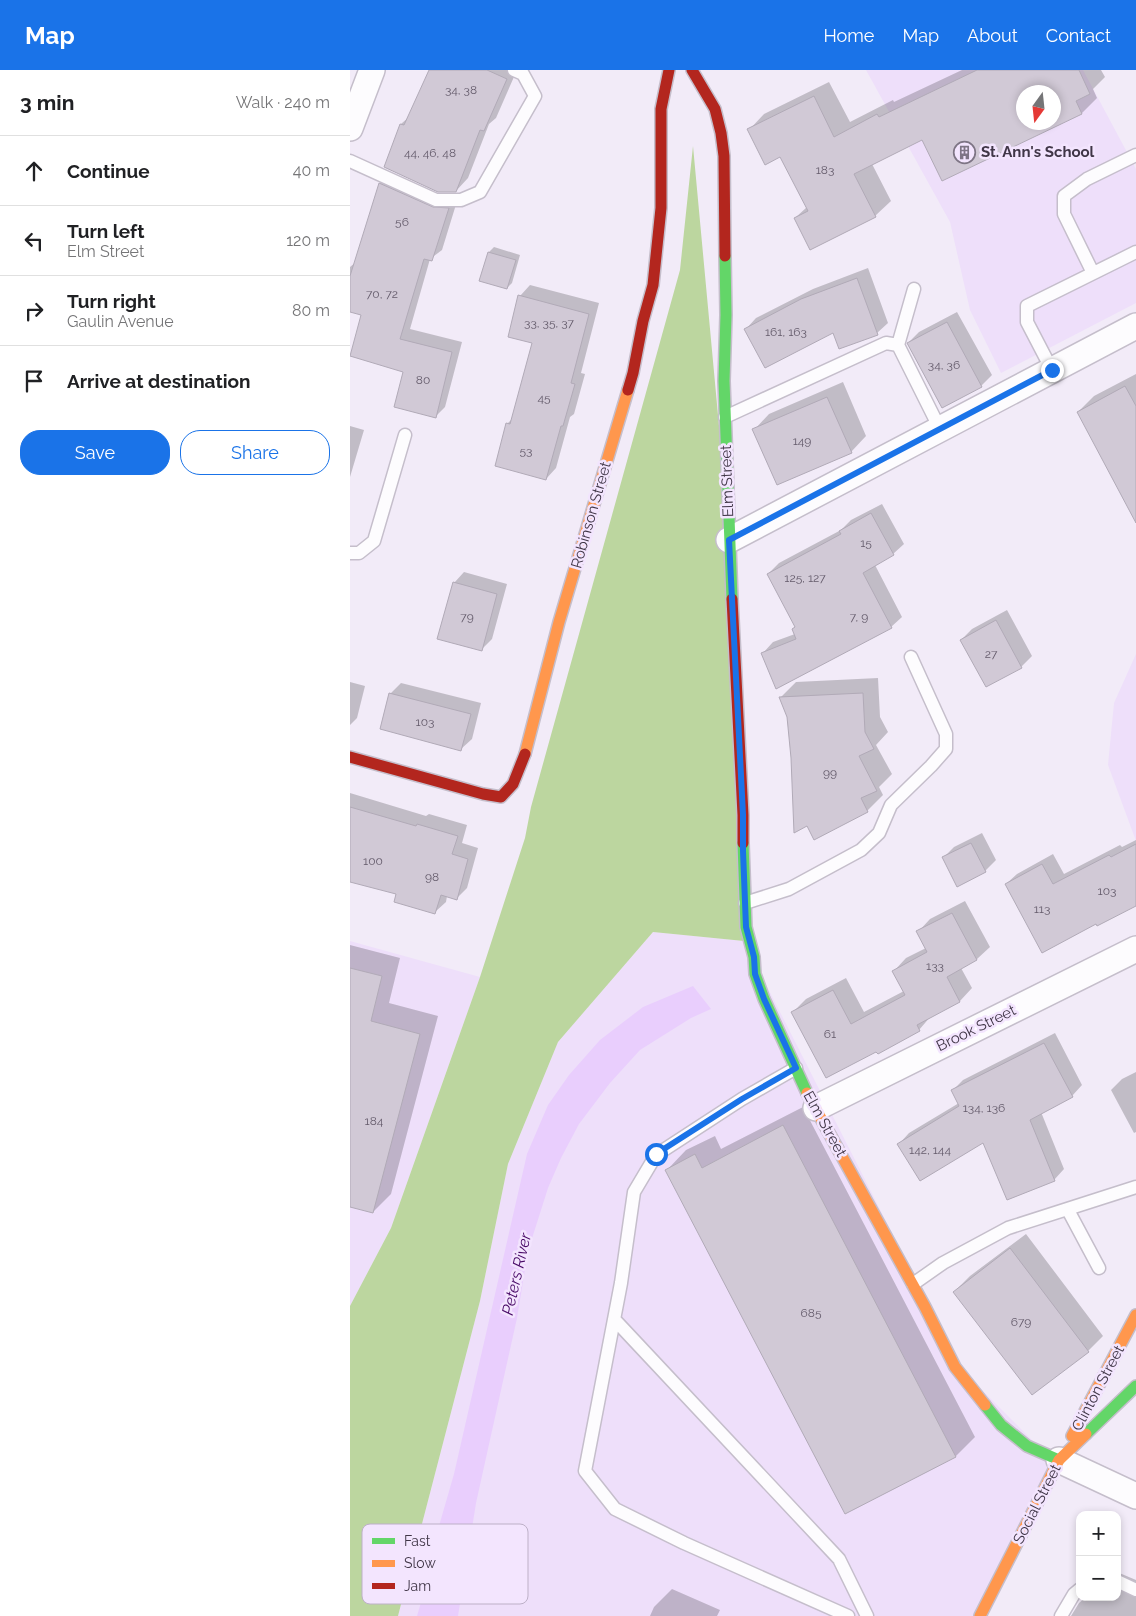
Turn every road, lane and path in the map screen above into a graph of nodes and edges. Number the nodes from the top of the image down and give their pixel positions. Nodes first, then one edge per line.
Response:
1 (372, 70) edge
2 (514, 70) edge
3 (670, 70) edge
4 (692, 70) edge
5 (710, 74) dead end
6 (699, 81) junction
7 (350, 128) edge
8 (1136, 155) edge
9 (350, 161) edge
10 (1136, 252) edge
11 (1093, 273) junction
12 (914, 289) dead end
13 (1136, 326) edge
14 (898, 345) junction
15 (1052, 370) junction
16 (725, 416) junction
17 (940, 429) junction
18 (405, 435) dead end
19 (729, 540) junction
20 (350, 552) edge
21 (911, 657) dead end
22 (350, 757) edge
23 (745, 903) junction
24 (1136, 948) edge
25 (796, 1068) junction
26 (816, 1108) junction
27 (1136, 1188) edge
28 (1068, 1210) junction
29 (1099, 1268) dead end
30 (913, 1284) junction
31 (1136, 1315) edge
32 (614, 1319) junction
33 (1136, 1386) edge
34 (1059, 1460) junction
35 (1136, 1496) edge
36 (1121, 1583) edge
37 (1136, 1590) edge
38 (1076, 1592) edge
39 (848, 1616) edge
40 (867, 1616) edge
41 (980, 1616) edge
42 (1061, 1616) edge

1 - 7 street
2 - 9 lane
3 - 22 street, Robinson Street
4 - 6 street, Elm Street
5 - 6 street
6 - 16 street, Elm Street
8 - 11 lane
10 - 11 lane
11 - 15 lane
12 - 14 lane
13 - 15 street
14 - 16 lane
14 - 17 lane
15 - 17 street
16 - 19 street, Elm Street
17 - 19 street
18 - 20 lane
19 - 23 street, Elm Street
21 - 23 lane
23 - 25 street, Elm Street
24 - 26 street, Brook Street
25 - 26 street, Elm Street
25 - 32 lane
26 - 30 street, Elm Street
27 - 28 lane
28 - 29 lane
28 - 30 lane
30 - 34 street, Elm Street
31 - 34 street, Clinton Street
32 - 39 lane
32 - 40 lane
33 - 34 street, Social Street
34 - 35 street
34 - 41 street, Social Street
36 - 37 lane
38 - 42 lane

